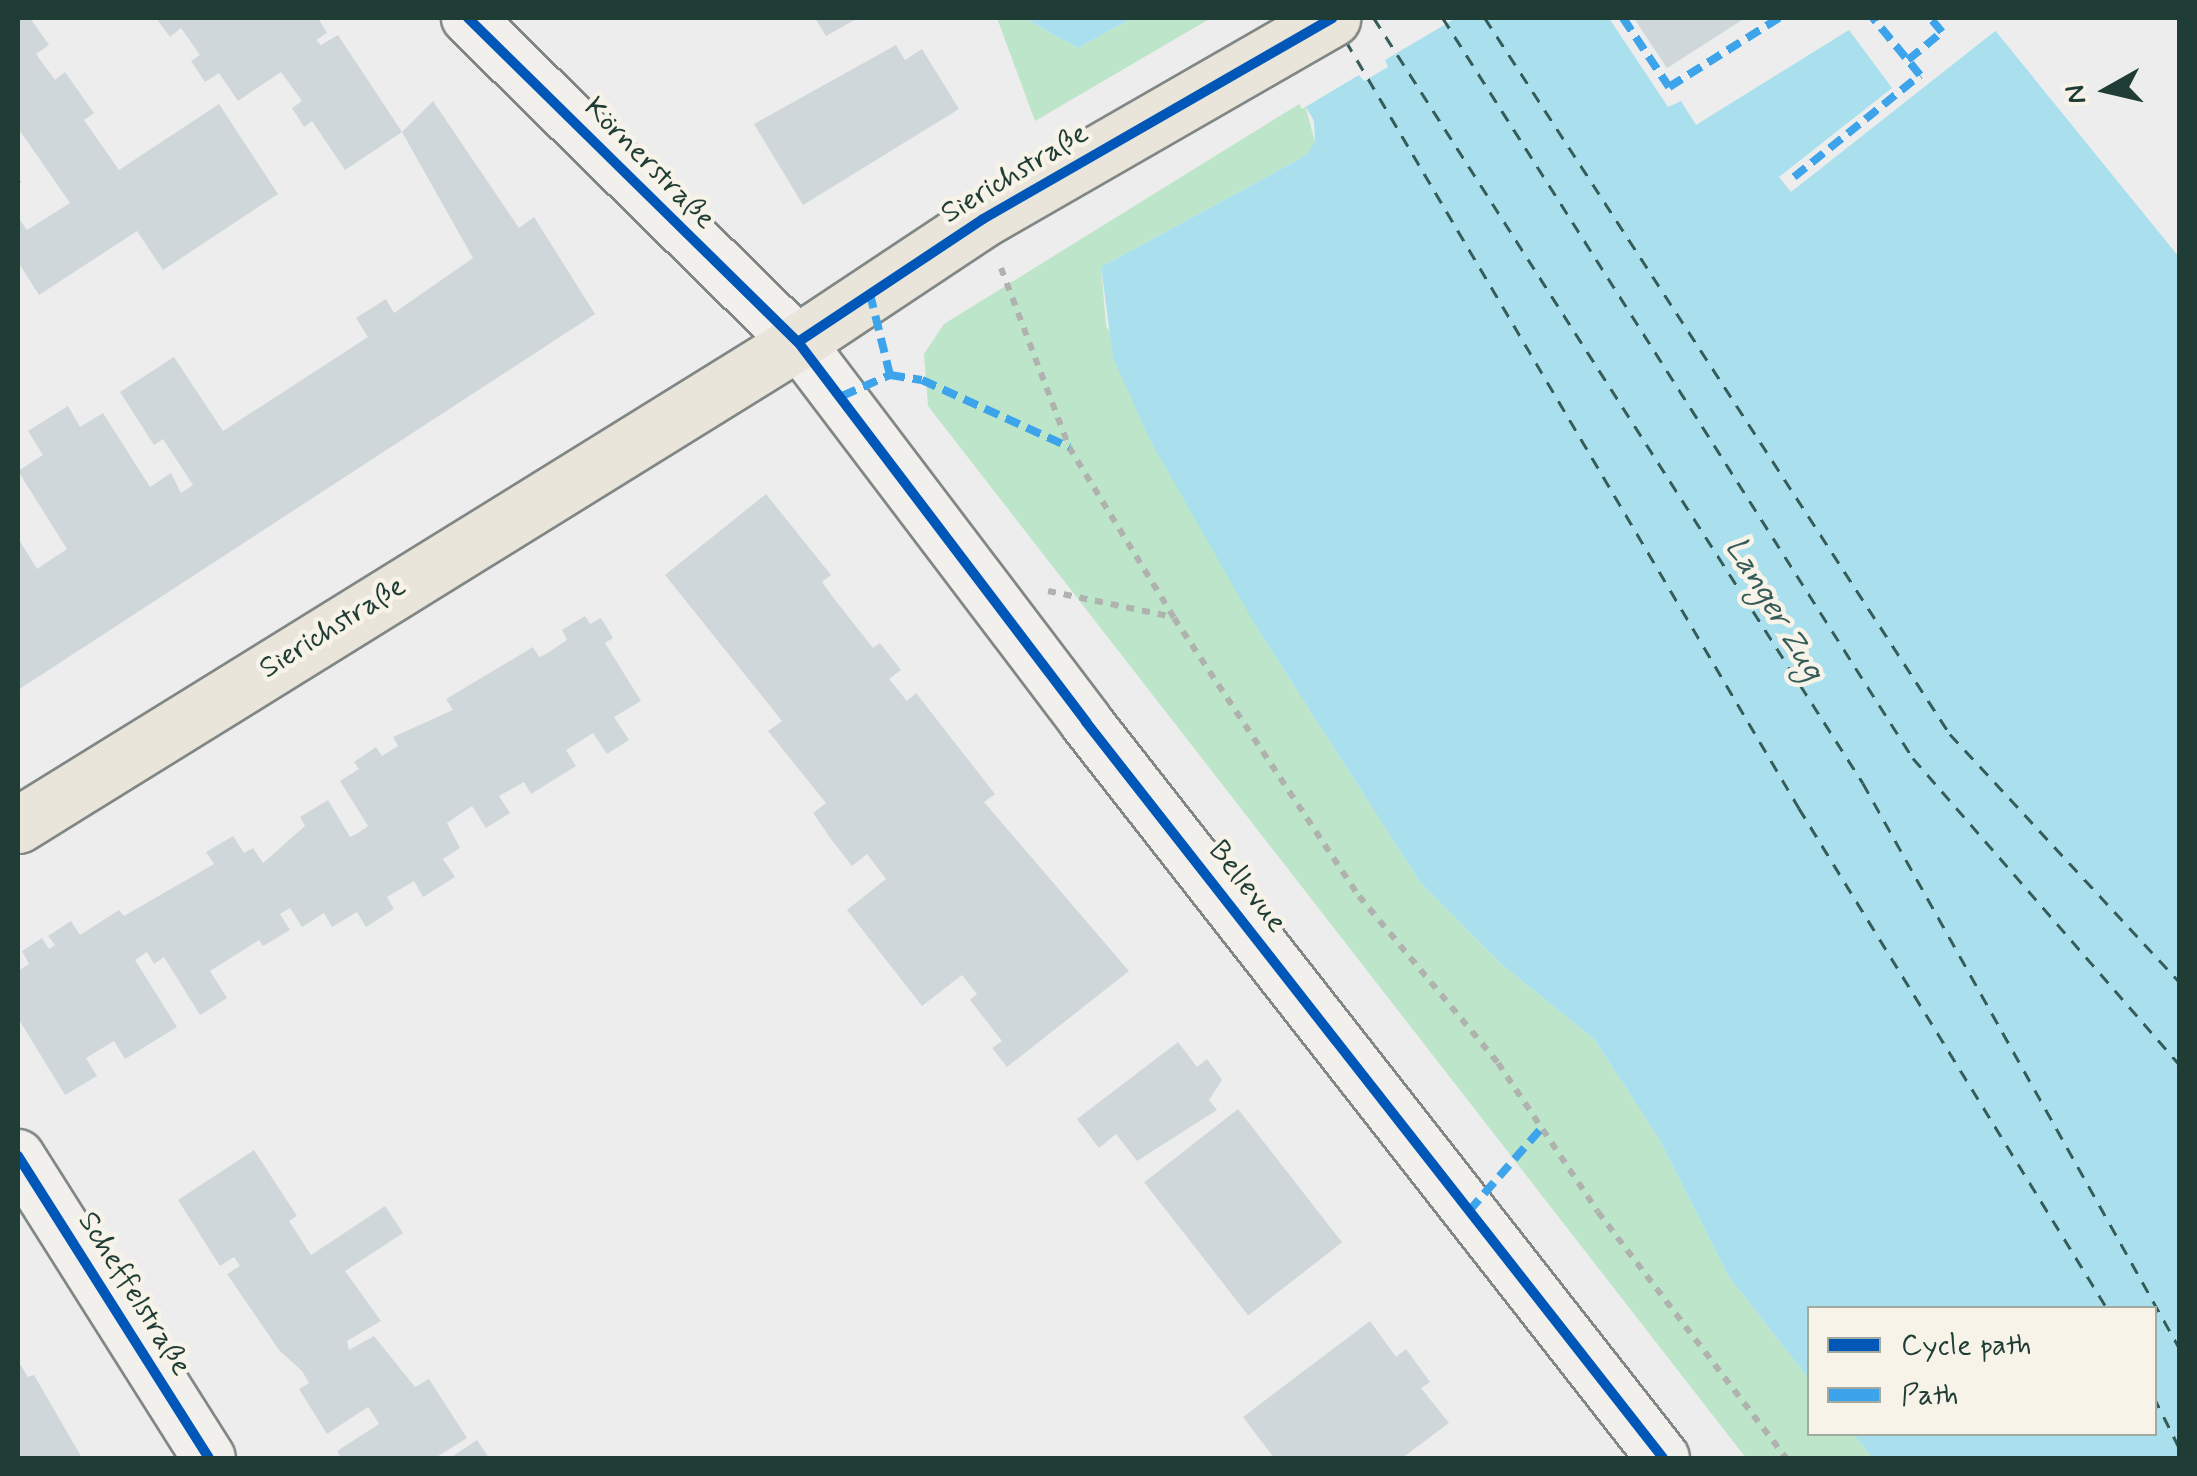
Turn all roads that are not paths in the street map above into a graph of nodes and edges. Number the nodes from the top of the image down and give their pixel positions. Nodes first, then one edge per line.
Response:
1 (468, 18) edge
2 (1332, 18) edge
3 (798, 342) junction
4 (18, 825) edge
5 (18, 1156) edge
6 (209, 1458) edge
7 (1663, 1458) edge

1 - 3 street, Körnerstraße
2 - 3 main road, Sierichstraße
3 - 4 main road, Sierichstraße
3 - 7 street, Bellevue
5 - 6 street, Scheffelstraße

